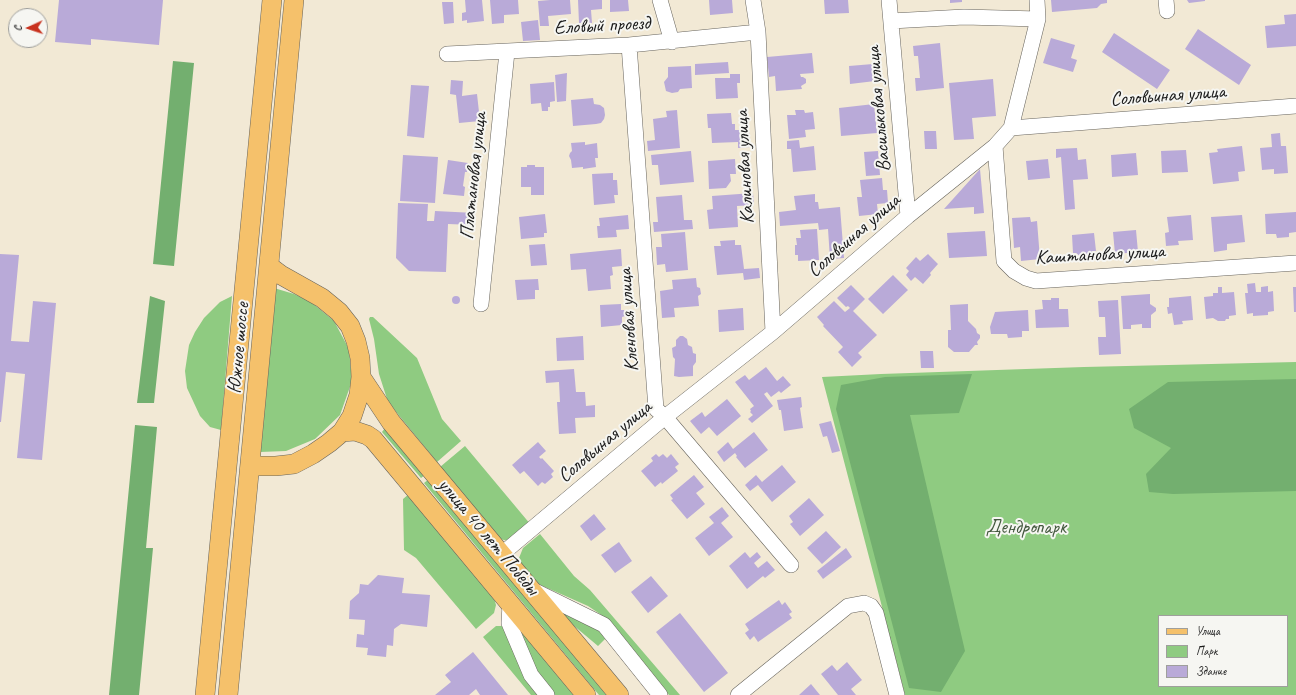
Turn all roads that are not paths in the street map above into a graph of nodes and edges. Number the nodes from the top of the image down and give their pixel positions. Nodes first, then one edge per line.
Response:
1 (272, 0) edge
2 (294, 0) edge
3 (660, 0) edge
4 (754, 0) edge
5 (889, 0) edge
6 (1036, 0) edge
7 (1038, 19) junction
8 (891, 21) junction
9 (758, 32) junction
10 (672, 42) junction
11 (629, 46) junction
12 (507, 52) junction
13 (447, 54) dead end
14 (1296, 106) edge
15 (1011, 128) junction
16 (995, 146) junction
17 (908, 216) junction
18 (1296, 263) edge
19 (269, 266) junction
20 (481, 304) dead end
21 (773, 332) junction
22 (360, 377) junction
23 (665, 417) junction
24 (391, 422) junction
25 (342, 432) junction
26 (231, 438) junction
27 (373, 439) junction
28 (250, 466) junction
29 (502, 554) junction
30 (791, 565) dead end
31 (532, 589) junction
32 (510, 604) junction
33 (205, 695) edge
34 (228, 695) edge
35 (547, 695) edge
36 (586, 695) edge
37 (619, 695) edge
38 (660, 695) edge
39 (738, 695) edge
40 (897, 695) edge

1 - 26 main road, Южное шоссе
2 - 19 main road, Южное шоссе
3 - 10 street
4 - 9 street, Калиновая улица
5 - 8 street, Васильковая улица
6 - 7 street
7 - 8 street
7 - 15 street
8 - 17 street, Васильковая улица
9 - 10 street, Еловый проезд
9 - 21 street, Калиновая улица
10 - 11 street, Еловый проезд
11 - 12 street, Еловый проезд
11 - 23 street, Кленовая улица
12 - 13 street, Еловый проезд
12 - 20 street, Платановая улица
14 - 15 street, Соловьиная улица
15 - 16 street, Соловьиная улица
16 - 17 street, Соловьиная улица
16 - 18 street, Каштановая улица
17 - 21 street, Соловьиная улица
19 - 22 main road
19 - 28 main road, Южное шоссе
21 - 23 street, Соловьиная улица
22 - 24 main road, улица 40 лет Победы
22 - 25 main road
23 - 29 street, Соловьиная улица
23 - 30 street, Кленовая улица
24 - 27 main road
24 - 29 main road, улица 40 лет Победы
25 - 27 main road, улица 40 лет Победы
25 - 28 main road
26 - 28 main road
26 - 33 main road, Южное шоссе
27 - 32 main road, улица 40 лет Победы
28 - 34 main road, Южное шоссе
29 - 31 main road, улица 40 лет Победы
31 - 37 main road, улица 40 лет Победы
31 - 38 street
32 - 35 street
32 - 36 main road, улица 40 лет Победы
39 - 40 street

